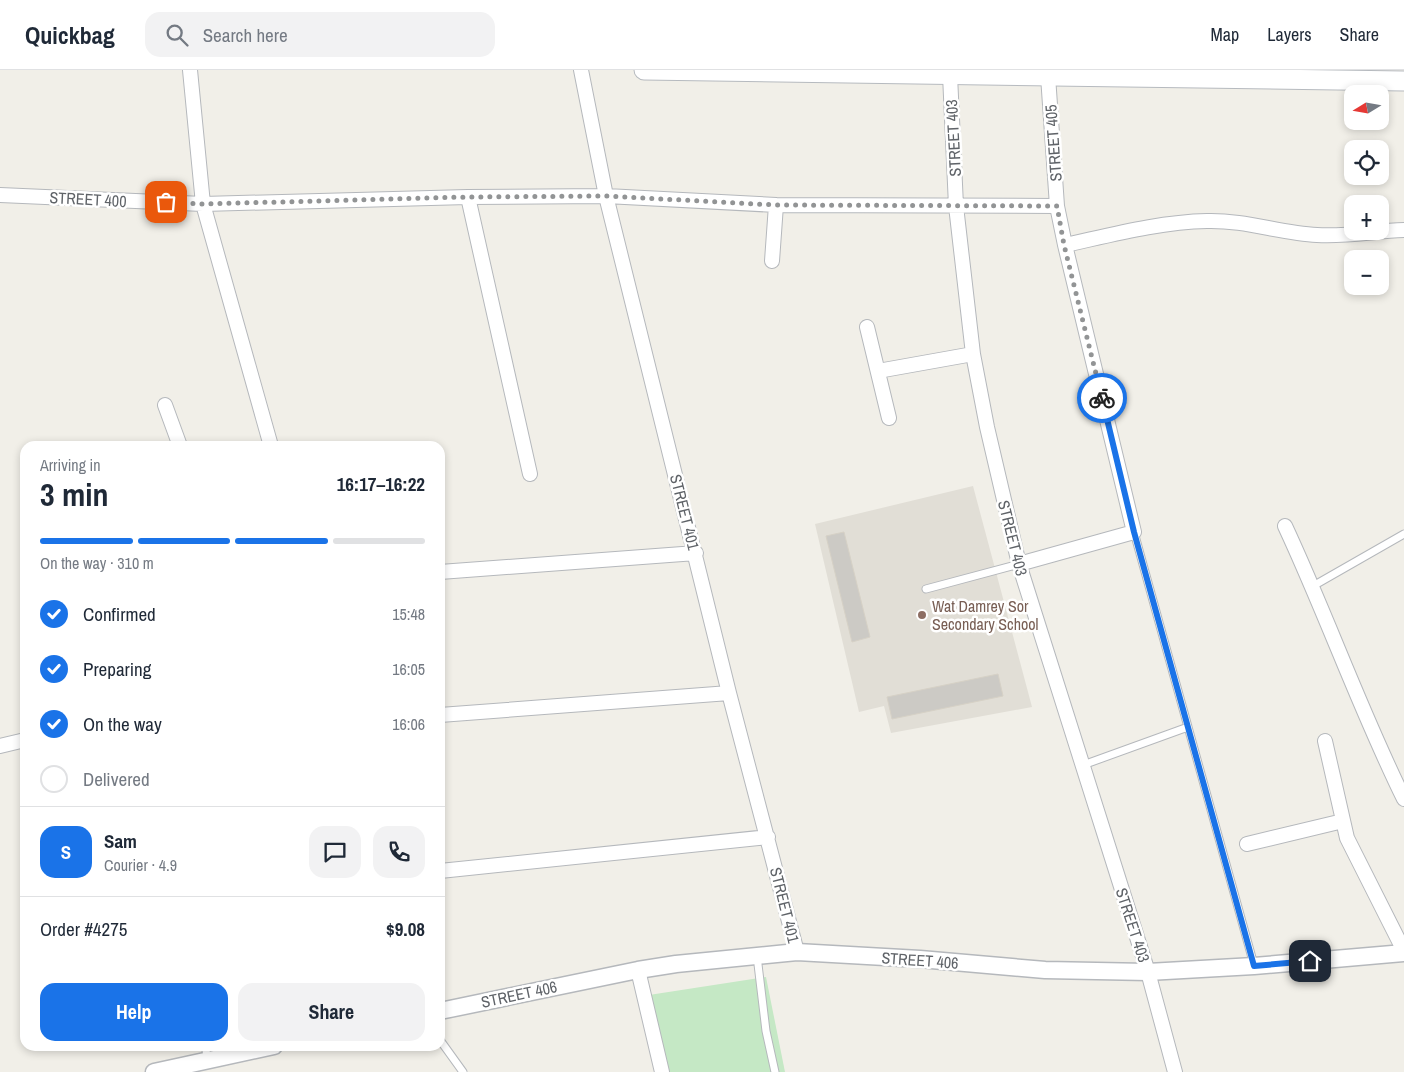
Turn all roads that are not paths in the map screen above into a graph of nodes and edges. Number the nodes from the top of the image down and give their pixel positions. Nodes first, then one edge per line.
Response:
1 (190, 70) edge
2 (581, 70) edge
3 (644, 70) edge
4 (949, 73) edge
5 (1048, 76) junction
6 (1404, 81) edge
7 (0, 195) edge
8 (606, 196) junction
9 (468, 197) junction
10 (203, 204) junction
11 (776, 205) junction
12 (956, 206) junction
13 (1057, 206) junction
14 (1404, 230) edge
15 (1064, 245) junction
16 (772, 261) dead end
17 (867, 327) dead end
18 (973, 354) junction
19 (878, 371) junction
20 (165, 405) dead end
21 (889, 418) dead end
22 (178, 441) edge
23 (270, 441) edge
24 (530, 474) dead end
25 (1285, 526) dead end
26 (1134, 532) junction
27 (1404, 534) edge
28 (696, 553) junction
29 (1019, 564) junction
30 (445, 572) edge
31 (1313, 586) junction
32 (926, 589) dead end
33 (729, 693) junction
34 (445, 715) edge
35 (1188, 727) junction
36 (20, 741) edge
37 (1325, 741) dead end
38 (0, 746) edge
39 (1083, 764) junction
40 (1404, 799) edge
41 (1343, 821) junction
42 (768, 837) junction
43 (1248, 844) dead end
44 (445, 871) edge
45 (797, 952) junction
46 (1404, 952) edge
47 (757, 956) junction
48 (1254, 966) junction
49 (638, 970) junction
50 (1148, 972) junction
51 (445, 1010) edge
52 (445, 1047) edge
53 (230, 1051) edge
54 (207, 1053) edge
55 (154, 1072) edge
56 (463, 1072) edge
57 (662, 1072) edge
58 (775, 1072) edge
59 (1175, 1072) edge

1 - 10 street
2 - 8 street, STREET 401
3 - 4 main road
4 - 5 main road
4 - 12 street, STREET 403
5 - 6 main road
5 - 13 street, STREET 405
7 - 10 street, STREET 400
8 - 9 street, STREET 400
8 - 11 street, STREET 400
8 - 28 street, STREET 401
9 - 10 street, STREET 400
9 - 24 street
10 - 23 street
11 - 12 street, STREET 400
11 - 16 street
12 - 13 street, STREET 400
12 - 18 street, STREET 403
13 - 15 street, STREET 405
14 - 15 street
15 - 26 street, STREET 405
17 - 19 street
18 - 19 street
18 - 29 street, STREET 403
19 - 21 street
20 - 22 street
25 - 31 street
26 - 29 street
26 - 35 lane
27 - 31 lane
28 - 30 street
28 - 33 street, STREET 401
29 - 32 lane
29 - 39 street, STREET 403
31 - 40 street
33 - 34 street
33 - 42 street, STREET 401
35 - 39 lane
35 - 48 lane
36 - 38 street
37 - 41 street
39 - 50 street, STREET 403
41 - 43 street
41 - 46 street
42 - 44 street
42 - 45 street, STREET 401
45 - 47 street, STREET 406
45 - 50 street, STREET 406
46 - 48 street, STREET 406
47 - 49 street, STREET 406
47 - 58 lane
48 - 50 street, STREET 406
49 - 51 street, STREET 406
49 - 57 street
50 - 59 street, STREET 403
52 - 56 lane
53 - 54 street
54 - 55 street

